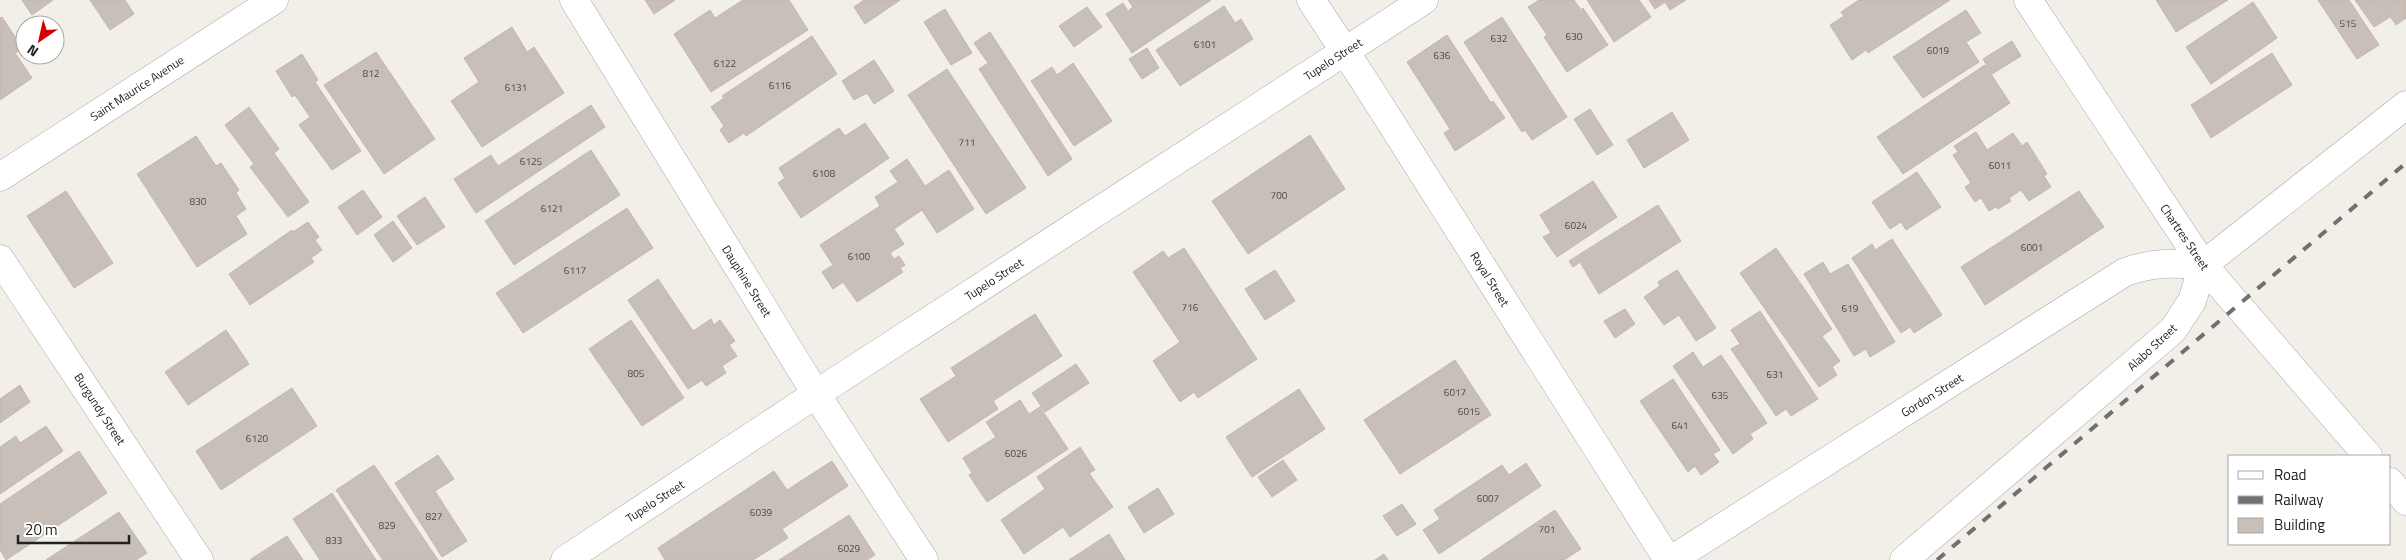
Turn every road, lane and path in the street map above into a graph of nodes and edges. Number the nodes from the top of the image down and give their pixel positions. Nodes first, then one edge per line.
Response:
1 (274, 0) edge
2 (574, 0) edge
3 (1310, 0) edge
4 (1424, 0) edge
5 (2028, 0) edge
6 (1346, 51) junction
7 (2406, 105) edge
8 (0, 177) edge
9 (0, 259) edge
10 (2202, 265) junction
11 (816, 394) junction
12 (2367, 455) edge
13 (2391, 483) edge
14 (2406, 501) edge
15 (199, 560) edge
16 (565, 560) edge
17 (924, 560) edge
18 (1670, 560) edge
19 (1904, 560) edge

1 - 8 street, Saint Maurice Avenue
2 - 11 street, Dauphine Street
3 - 6 street, Royal Street
4 - 6 street, Tupelo Street
5 - 10 street, Chartres Street
6 - 11 street, Tupelo Street
6 - 18 street, Royal Street
7 - 10 street
9 - 15 street, Burgundy Street
10 - 12 street, Chartres Street
10 - 18 street, Gordon Street
10 - 19 street, Alabo Street
11 - 16 street, Tupelo Street
11 - 17 street, Dauphine Street
13 - 14 street

